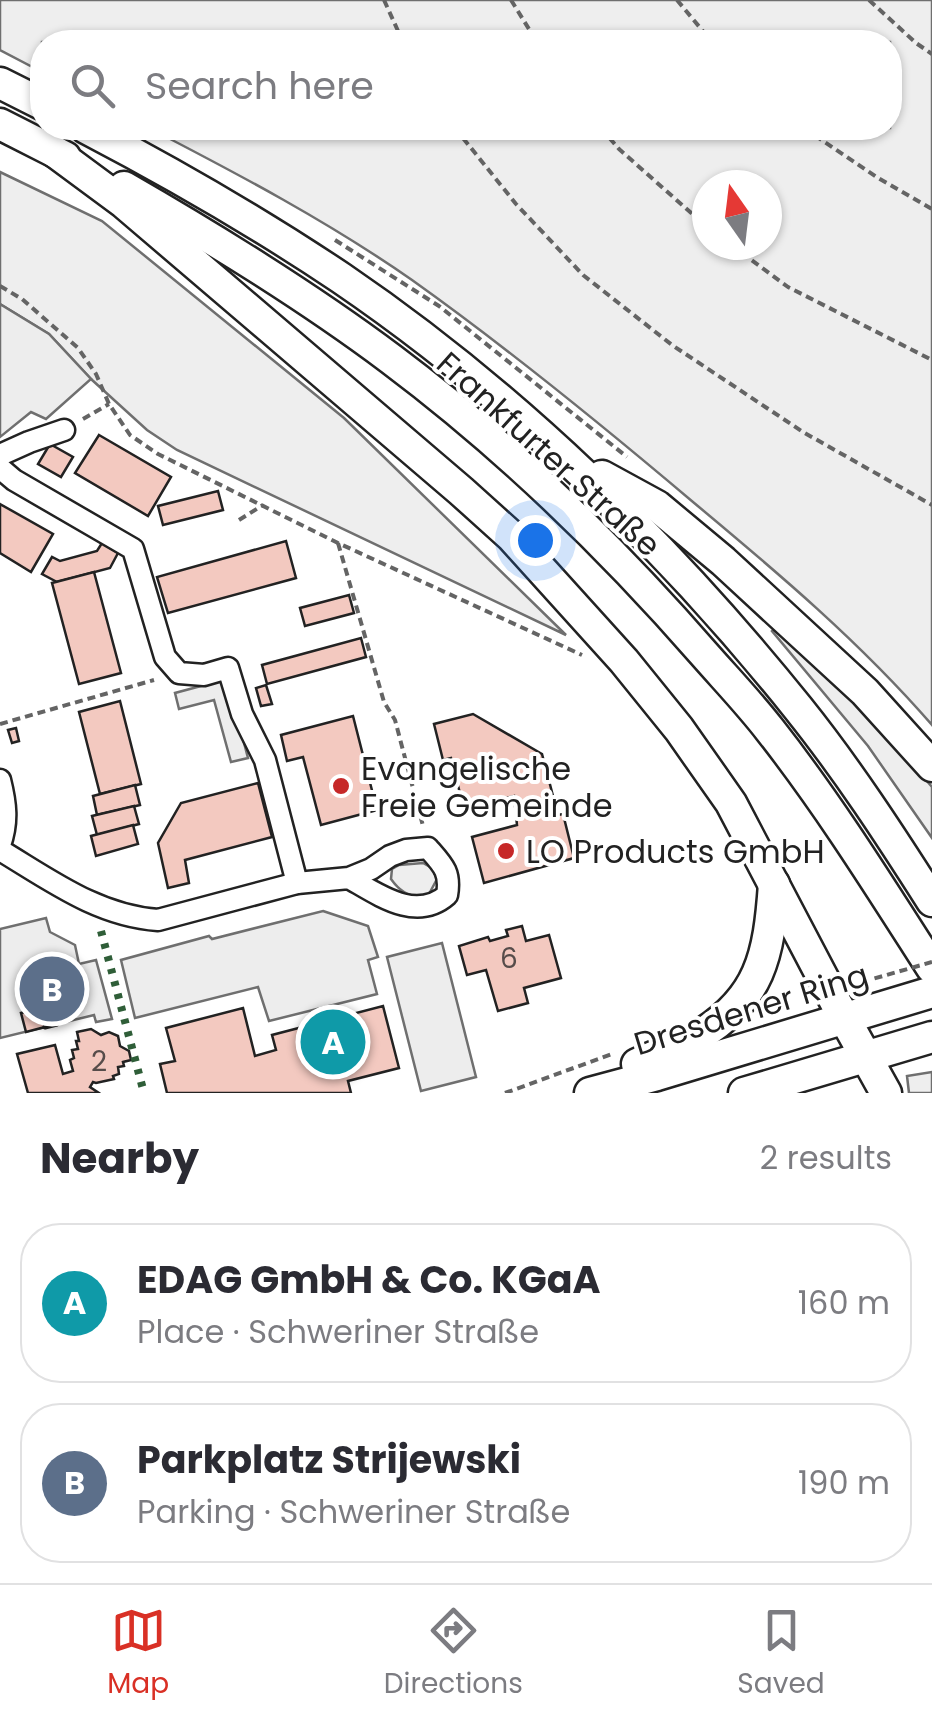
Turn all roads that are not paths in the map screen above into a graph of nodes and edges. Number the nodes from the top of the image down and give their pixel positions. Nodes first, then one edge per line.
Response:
1 (0, 83) edge
2 (30, 98) edge
3 (0, 124) edge
4 (30, 139) edge
5 (33, 140) edge
6 (108, 140) edge
7 (51, 149) junction
8 (64, 430) road end
9 (558, 452) junction
10 (0, 456) edge
11 (0, 468) edge
12 (932, 766) edge
13 (0, 780) edge
14 (0, 848) edge
15 (349, 878) junction
16 (297, 883) junction
17 (774, 884) junction
18 (932, 901) edge
19 (932, 965) edge
20 (932, 992) edge
21 (844, 1018) junction
22 (932, 1037) edge
23 (866, 1056) junction
24 (582, 1093) edge
25 (590, 1093) edge
26 (744, 1093) edge
27 (886, 1093) edge

1 - 2 street
3 - 4 street, Frankfurter Straße
5 - 7 street, Frankfurter Straße
6 - 9 street, Frankfurter Straße
7 - 17 street
7 - 19 street, Frankfurter Straße
8 - 10 street
9 - 12 street
9 - 18 street, Frankfurter Straße
11 - 16 street
13 - 14 street
14 - 16 street
15 - 15 street
15 - 16 street
17 - 21 street
17 - 24 street
20 - 21 street, Dresdener Ring
21 - 23 street
21 - 25 street, Dresdener Ring
22 - 23 street
23 - 26 street
23 - 27 street

